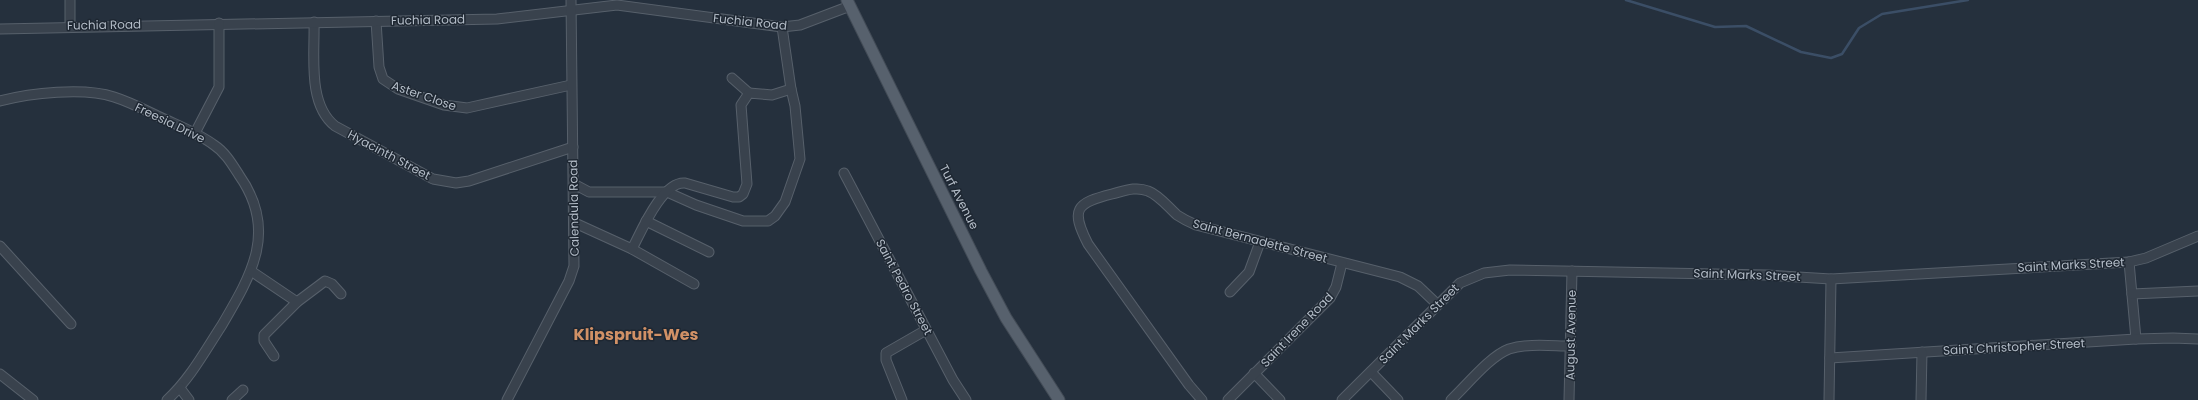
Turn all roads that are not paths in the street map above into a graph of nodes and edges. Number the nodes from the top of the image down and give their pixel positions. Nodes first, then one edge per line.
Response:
1 (70, 0) edge
2 (571, 0) edge
3 (849, 3) edge
4 (571, 10) junction
5 (376, 21) junction
6 (314, 22) junction
7 (219, 24) junction
8 (70, 26) junction
9 (782, 28) junction
10 (0, 29) edge
11 (732, 78) dead end
12 (571, 85) junction
13 (791, 89) junction
14 (749, 93) junction
15 (0, 101) edge
16 (196, 134) junction
17 (573, 147) junction
18 (844, 173) dead end
19 (574, 184) junction
20 (667, 192) junction
21 (646, 221) junction
22 (575, 223) junction
23 (2198, 236) edge
24 (1260, 242) junction
25 (0, 246) edge
26 (632, 249) junction
27 (709, 252) dead end
28 (1342, 262) junction
29 (2129, 262) junction
30 (251, 271) junction
31 (1572, 271) junction
32 (1830, 278) junction
33 (694, 284) dead end
34 (2198, 291) edge
35 (1230, 292) dead end
36 (341, 294) dead end
37 (2132, 294) junction
38 (297, 302) junction
39 (1437, 304) junction
40 (71, 324) dead end
41 (926, 330) junction
42 (2136, 339) junction
43 (2198, 339) edge
44 (1571, 346) junction
45 (1922, 352) junction
46 (274, 356) dead end
47 (1830, 358) junction
48 (1371, 372) junction
49 (1254, 373) junction
50 (0, 374) edge
51 (180, 388) junction
52 (243, 390) dead end
53 (34, 400) edge
54 (167, 400) edge
55 (189, 400) edge
56 (232, 400) edge
57 (507, 400) edge
58 (902, 400) edge
59 (966, 400) edge
60 (1059, 400) edge
61 (1202, 400) edge
62 (1228, 400) edge
63 (1280, 400) edge
64 (1342, 400) edge
65 (1398, 400) edge
66 (1451, 400) edge
67 (1569, 400) edge
68 (1829, 400) edge
69 (1922, 400) edge

1 - 8 street
2 - 4 street, Calendula Road
3 - 9 street, Fuchia Road
3 - 60 main road, Turf Avenue
4 - 5 street, Fuchia Road
4 - 9 street, Fuchia Road
4 - 12 street, Calendula Road
5 - 6 street, Fuchia Road
5 - 12 street, Aster Close
6 - 7 street, Fuchia Road
6 - 17 street, Hyacinth Street
7 - 8 street, Fuchia Road
7 - 16 street
8 - 10 street, Fuchia Road
9 - 13 street
11 - 14 street
12 - 17 street, Calendula Road
13 - 14 street
13 - 20 street
14 - 20 street
15 - 16 street, Freesia Drive
16 - 30 street, Freesia Drive
17 - 19 street, Calendula Road
18 - 41 street, Saint Pedro Street
19 - 20 street
19 - 22 street, Calendula Road
20 - 21 street
21 - 26 street
21 - 27 street
22 - 26 street
22 - 57 street, Calendula Road
23 - 29 street, Saint Marks Street
24 - 28 street, Saint Bernadette Street
24 - 35 street
24 - 61 street, Saint Bernadette Street
25 - 40 street
26 - 33 street
28 - 39 street, Saint Bernadette Street
28 - 49 street, Saint Irene Road
29 - 32 street, Saint Marks Street
29 - 37 street
30 - 38 street
30 - 51 street, Freesia Drive
31 - 32 street, Saint Marks Street
31 - 39 street, Saint Marks Street
31 - 44 street, August Avenue
32 - 47 street
34 - 37 street
36 - 38 street
37 - 42 street
38 - 46 street
39 - 48 street, Saint Marks Street
41 - 58 street
41 - 59 street, Saint Pedro Street
42 - 43 street, Saint Christopher Street
42 - 45 street, Saint Christopher Street
44 - 66 street
44 - 67 street, August Avenue
45 - 47 street, Saint Christopher Street
45 - 69 street
47 - 68 street
48 - 64 street, Saint Marks Street
48 - 65 street
49 - 62 street
49 - 63 street
50 - 53 street
51 - 54 street, Freesia Drive
51 - 55 street
52 - 56 street

